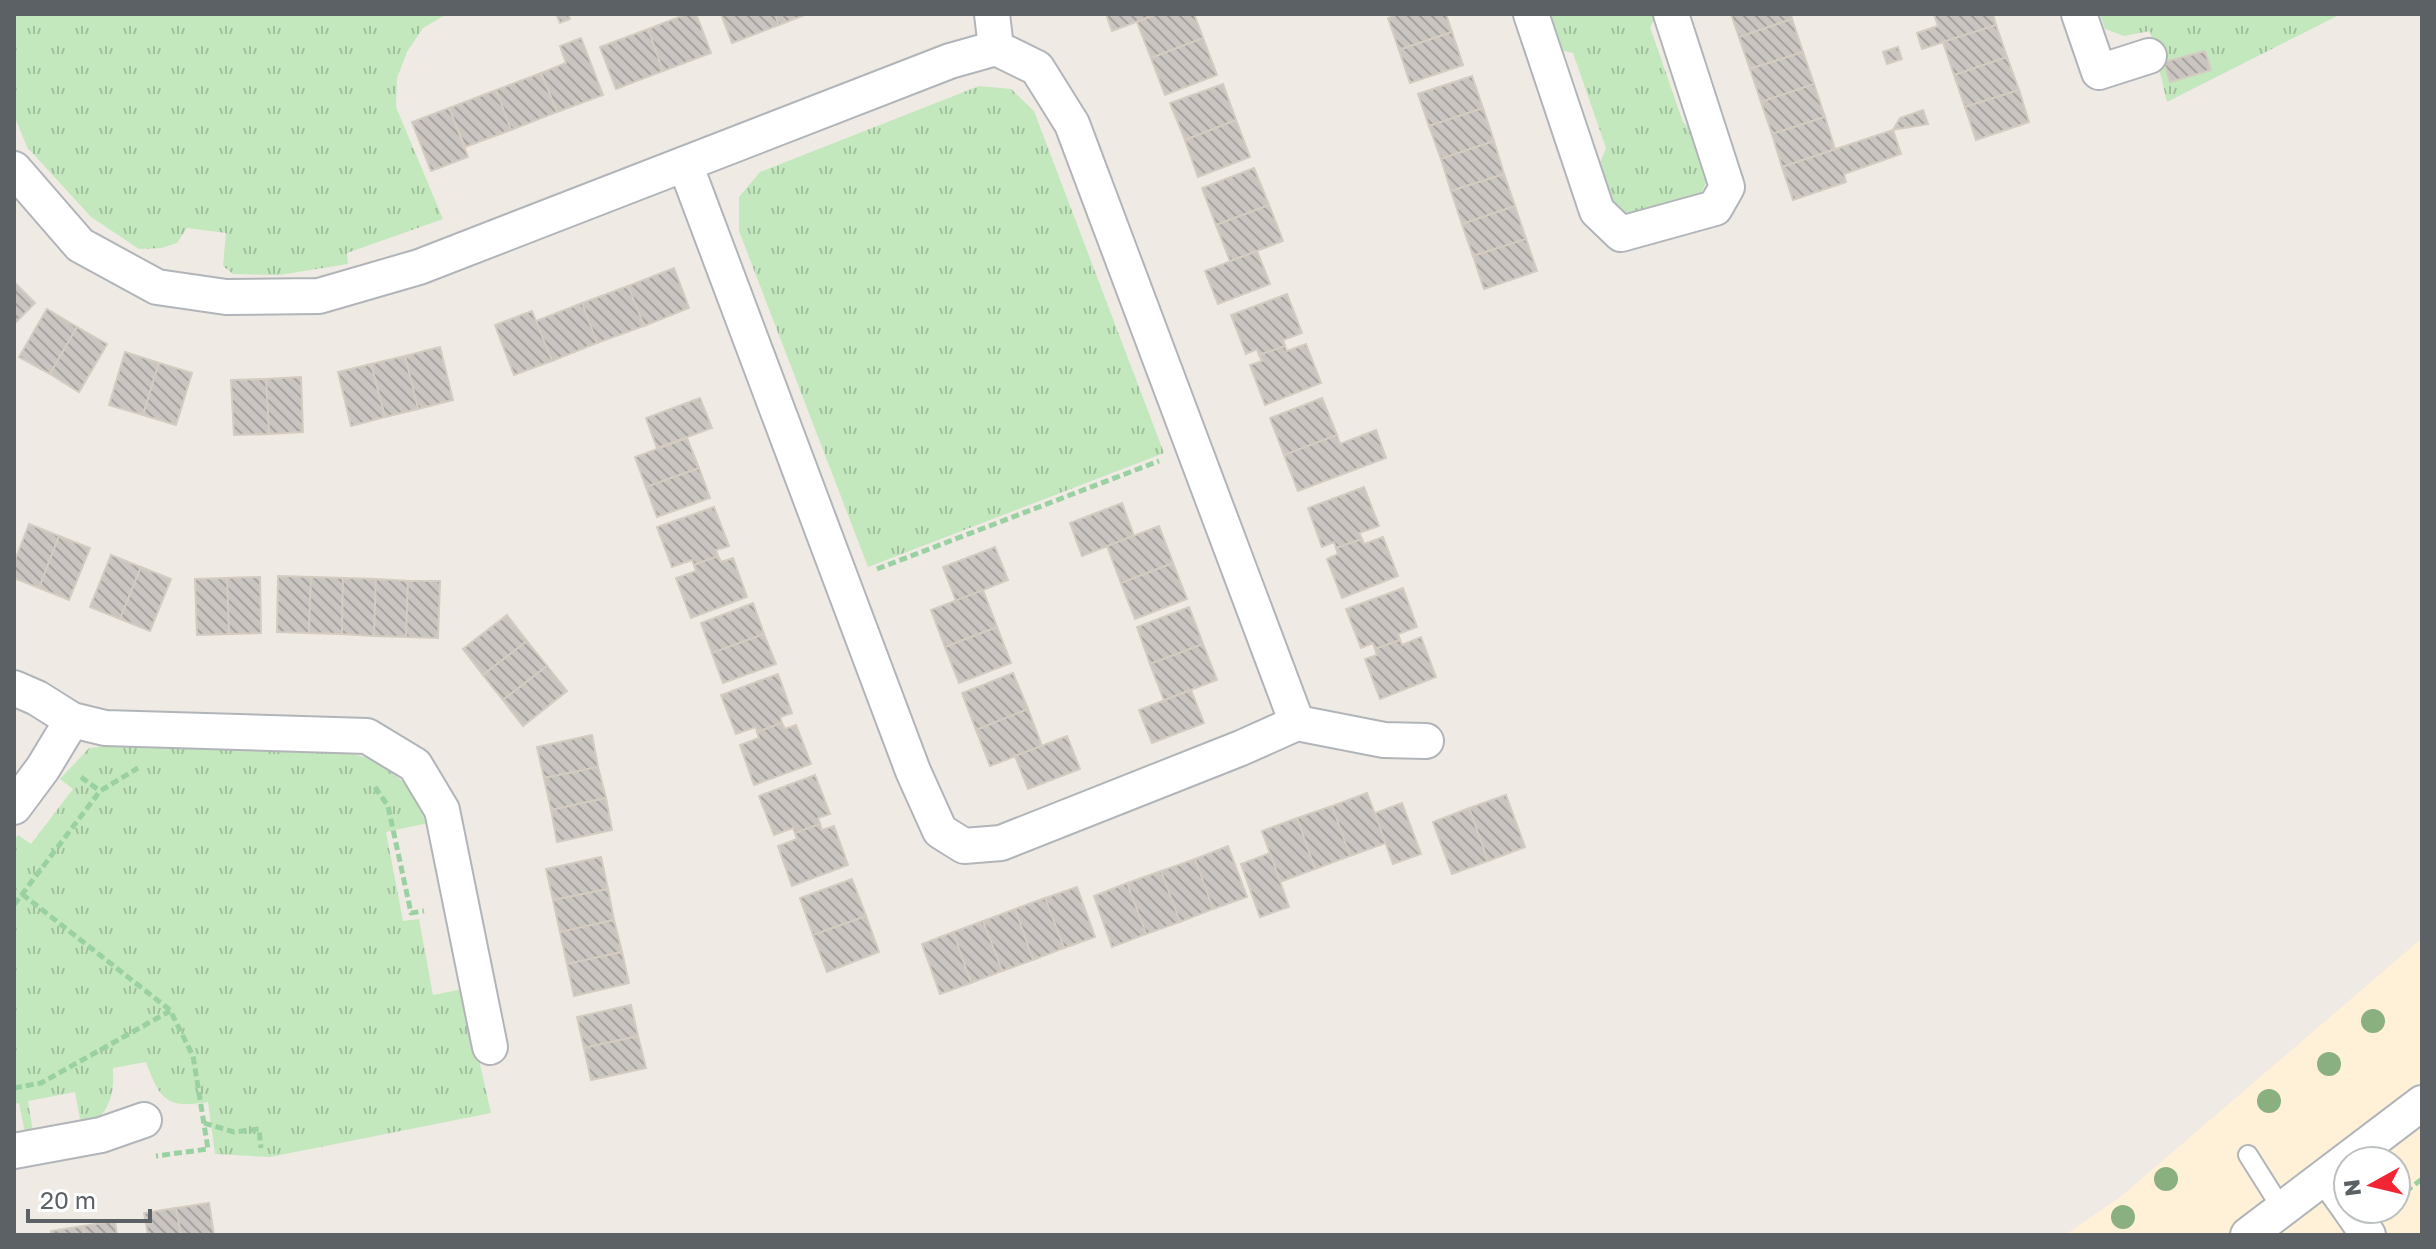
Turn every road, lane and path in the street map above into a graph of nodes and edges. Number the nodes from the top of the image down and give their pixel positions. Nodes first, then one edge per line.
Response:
1 (992, 14) edge
2 (1531, 14) edge
3 (1671, 14) edge
4 (2079, 14) edge
5 (996, 48) junction
6 (2149, 56) dead end
7 (685, 164) junction
8 (14, 169) edge
9 (1193, 447) junction
10 (842, 583) junction
11 (14, 688) edge
12 (72, 720) junction
13 (1297, 723) junction
14 (1426, 741) dead end
15 (142, 766) dead end
16 (371, 783) dead end
17 (14, 807) edge
18 (22, 894) junction
19 (460, 904) junction
20 (14, 905) edge
21 (170, 1010) junction
22 (490, 1047) dead end
23 (14, 1088) edge
24 (2422, 1103) edge
25 (144, 1120) joint
26 (204, 1123) junction
27 (261, 1148) dead end
28 (14, 1151) edge
29 (2248, 1155) dead end
30 (2327, 1177) junction
31 (2332, 1184) edge
32 (2282, 1209) junction
33 (2248, 1235) edge

1 - 5 street
2 - 3 street
4 - 6 street
5 - 7 street
5 - 9 street
7 - 8 street
7 - 10 street
9 - 10 path
9 - 13 street
10 - 13 street
11 - 12 street
12 - 17 street
12 - 19 street
13 - 14 street
15 - 18 path
16 - 19 path
18 - 20 path
18 - 21 path
19 - 22 street
21 - 23 path
21 - 26 path
24 - 30 street
25 - 26 path
25 - 28 street
26 - 27 path
29 - 32 lane
30 - 31 street
30 - 32 street
32 - 33 street

